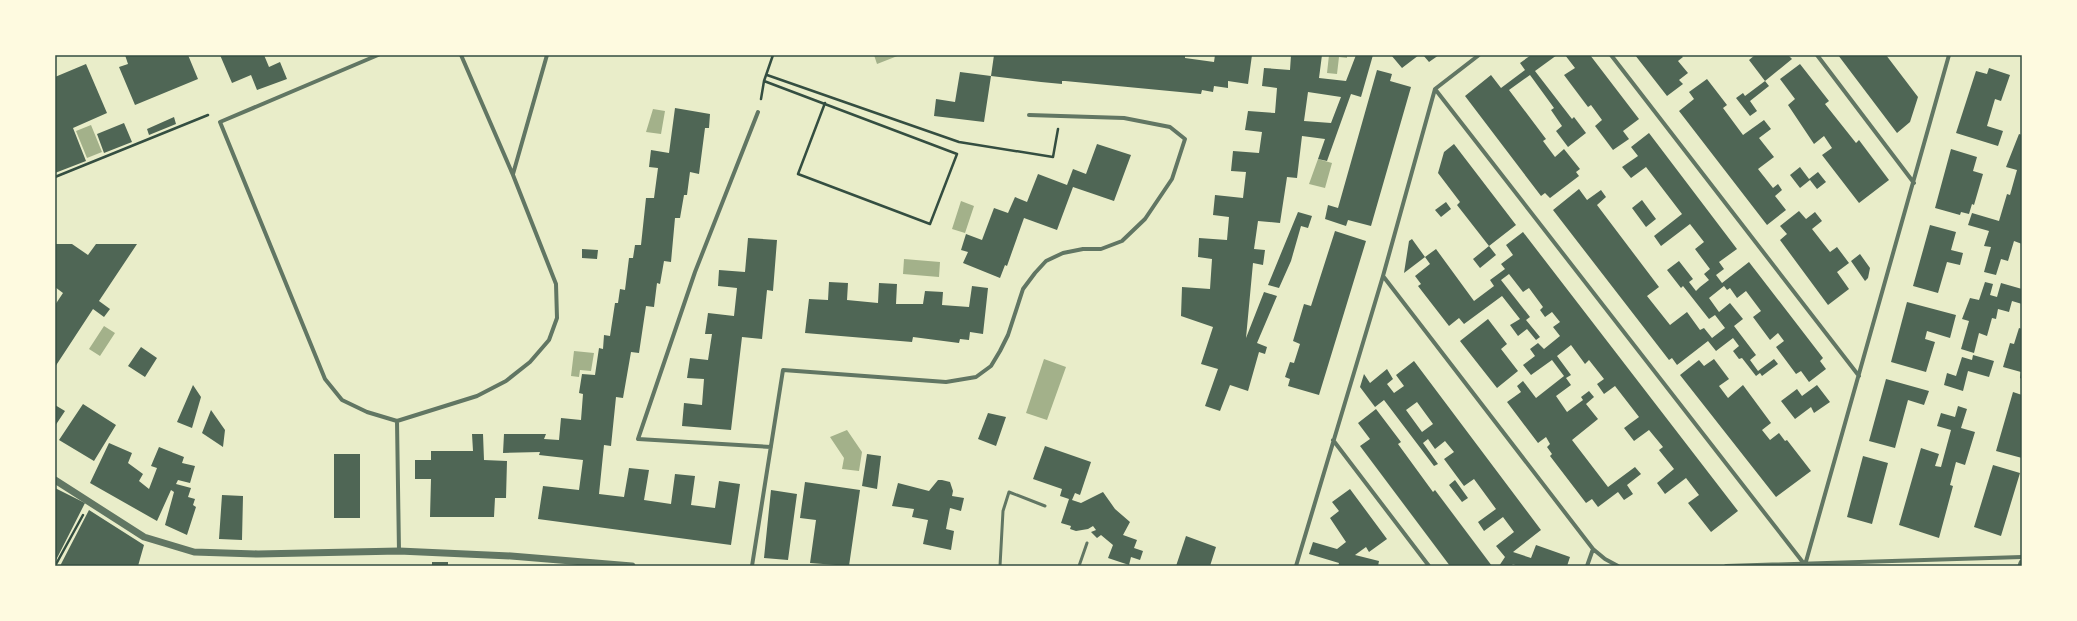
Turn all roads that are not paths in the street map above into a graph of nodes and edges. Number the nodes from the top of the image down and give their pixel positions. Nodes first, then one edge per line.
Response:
1 (378, 55) edge
2 (461, 55) edge
3 (546, 55) edge
4 (1478, 55) edge
5 (1611, 55) edge
6 (1816, 55) edge
7 (1949, 55) edge
8 (1435, 89) junction
9 (758, 112) road end
10 (1029, 115) dead end
11 (513, 175) junction
12 (1914, 183) junction
13 (1383, 276) junction
14 (1859, 376) junction
15 (397, 421) junction
16 (1333, 440) junction
17 (770, 447) junction
18 (55, 480) edge
19 (1045, 506) dead end
20 (1086, 543) dead end
21 (1593, 549) junction
22 (399, 551) junction
23 (2022, 557) edge
24 (2022, 563) edge
25 (1805, 564) junction
26 (632, 566) edge
27 (752, 566) edge
28 (1000, 566) edge
29 (1079, 566) edge
30 (1296, 566) edge
31 (1429, 566) edge
32 (1587, 566) edge
33 (1618, 566) edge
34 (1726, 566) edge
35 (2021, 566) edge

1 - 15 street
2 - 11 street
3 - 11 street
4 - 8 street
5 - 14 street
6 - 12 street
7 - 12 street
8 - 13 street
8 - 25 street
9 - 17 street
10 - 17 street
11 - 15 street
12 - 14 street
13 - 16 street
13 - 21 street
14 - 25 street
15 - 22 street
16 - 30 street
16 - 31 street
17 - 27 street
18 - 22 street
19 - 28 lane
20 - 29 lane
21 - 32 street
21 - 33 street
22 - 26 street
23 - 25 street
24 - 35 street
25 - 34 street

